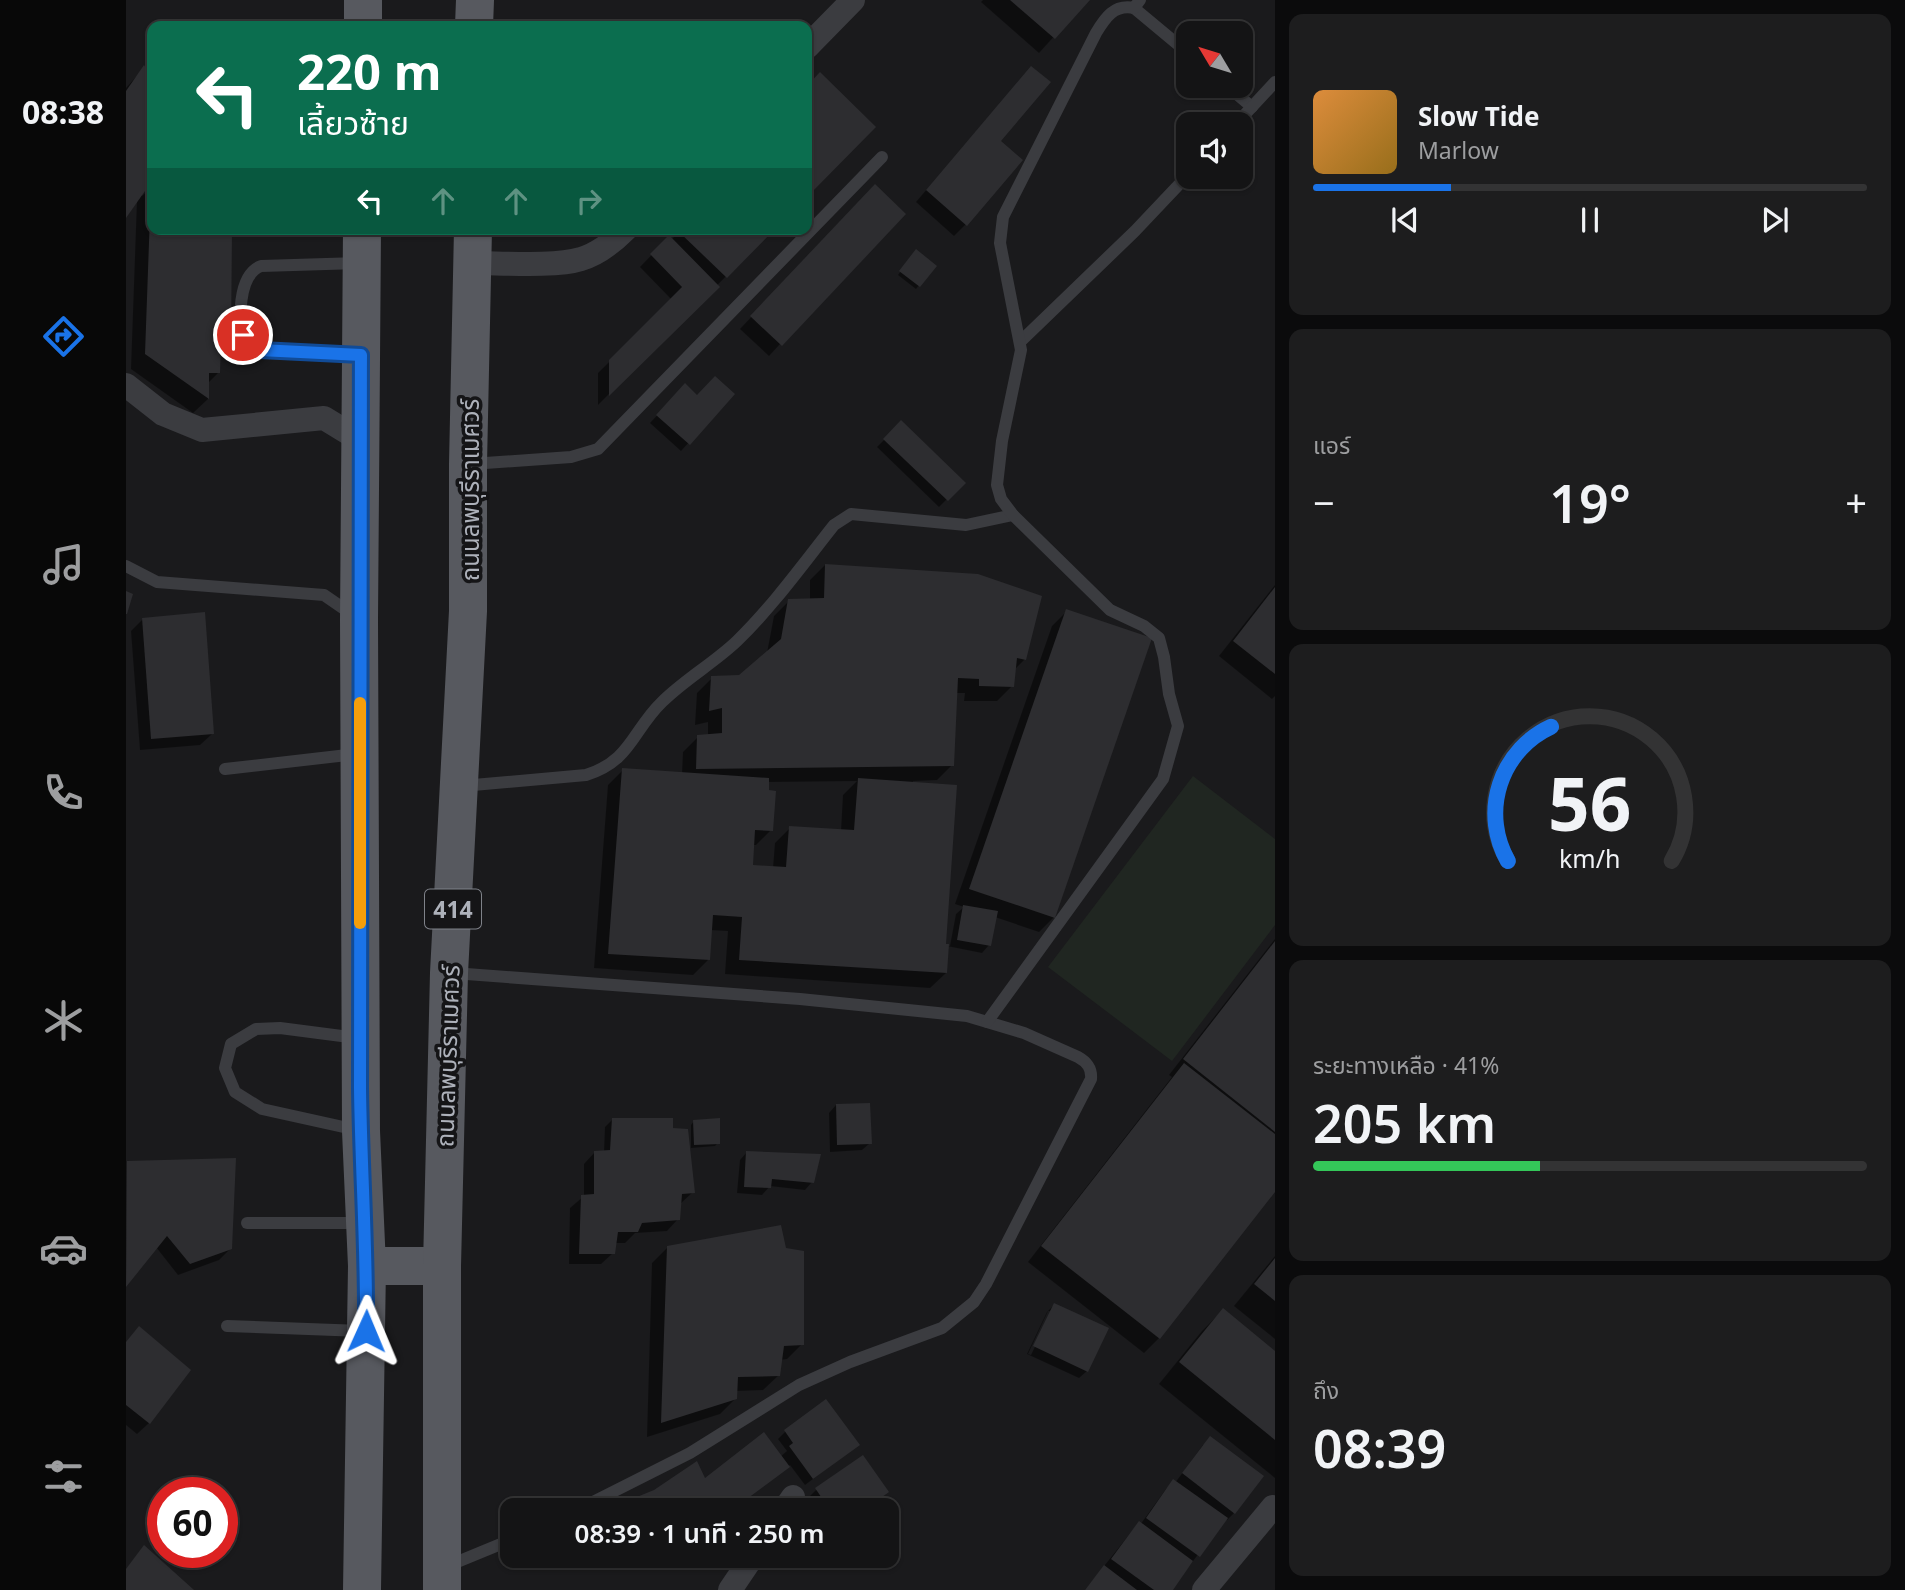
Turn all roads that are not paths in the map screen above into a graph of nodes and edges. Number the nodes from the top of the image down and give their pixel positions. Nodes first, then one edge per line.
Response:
1 (363, 0) edge
2 (475, 0) edge
3 (853, 0) edge
4 (1137, 4) edge
5 (363, 21) edge
6 (474, 21) edge
7 (1176, 41) edge
8 (812, 42) edge
9 (1275, 82) edge
10 (1241, 98) edge
11 (1252, 107) junction
12 (1247, 112) edge
13 (881, 157) dead end
14 (1176, 187) edge
15 (812, 228) edge
16 (619, 235) edge
17 (805, 235) edge
18 (362, 246) edge
19 (473, 246) edge
20 (1020, 342) junction
21 (361, 355) junction
22 (126, 385) edge
23 (360, 440) junction
24 (468, 464) junction
25 (1013, 515) junction
26 (126, 566) edge
27 (359, 620) junction
28 (360, 754) junction
29 (225, 769) dead end
30 (459, 786) junction
31 (449, 973) junction
32 (988, 1022) junction
33 (360, 1038) junction
34 (360, 1131) junction
35 (247, 1223) dead end
36 (365, 1223) junction
37 (367, 1266) junction
38 (442, 1266) junction
39 (228, 1326) dead end
40 (366, 1331) junction
41 (601, 1498) edge
42 (1273, 1507) edge
43 (500, 1546) edge
44 (745, 1568) edge
45 (442, 1579) edge
46 (362, 1590) edge
47 (730, 1590) edge
48 (1204, 1590) edge

1 - 5 main road
2 - 6 main road
3 - 8 street
4 - 7 lane
4 - 20 lane
9 - 11 lane
10 - 11 lane
11 - 12 lane
13 - 15 lane
14 - 20 lane
16 - 19 street
17 - 24 lane
18 - 21 main road
18 - 21 lane
19 - 24 main road, ถนนลพบุรีราเมศวร์ / 414
20 - 25 lane
21 - 23 main road
22 - 23 street
23 - 27 main road
24 - 30 main road, ถนนลพบุรีราเมศวร์ / 414
25 - 30 lane
25 - 32 lane
26 - 27 lane
27 - 28 main road
28 - 29 lane
28 - 33 main road
30 - 31 main road, ถนนลพบุรีราเมศวร์ / 414
31 - 32 lane
31 - 38 main road, ถนนลพบุรีราเมศวร์ / 414
32 - 41 lane
33 - 34 main road
33 - 34 lane
34 - 36 main road
35 - 36 lane
36 - 37 main road
37 - 38 main road
37 - 40 main road
38 - 45 main road, ถนนลพบุรีราเมศวร์ / 414
39 - 40 lane
40 - 46 main road
42 - 48 street
43 - 45 lane
44 - 47 street

